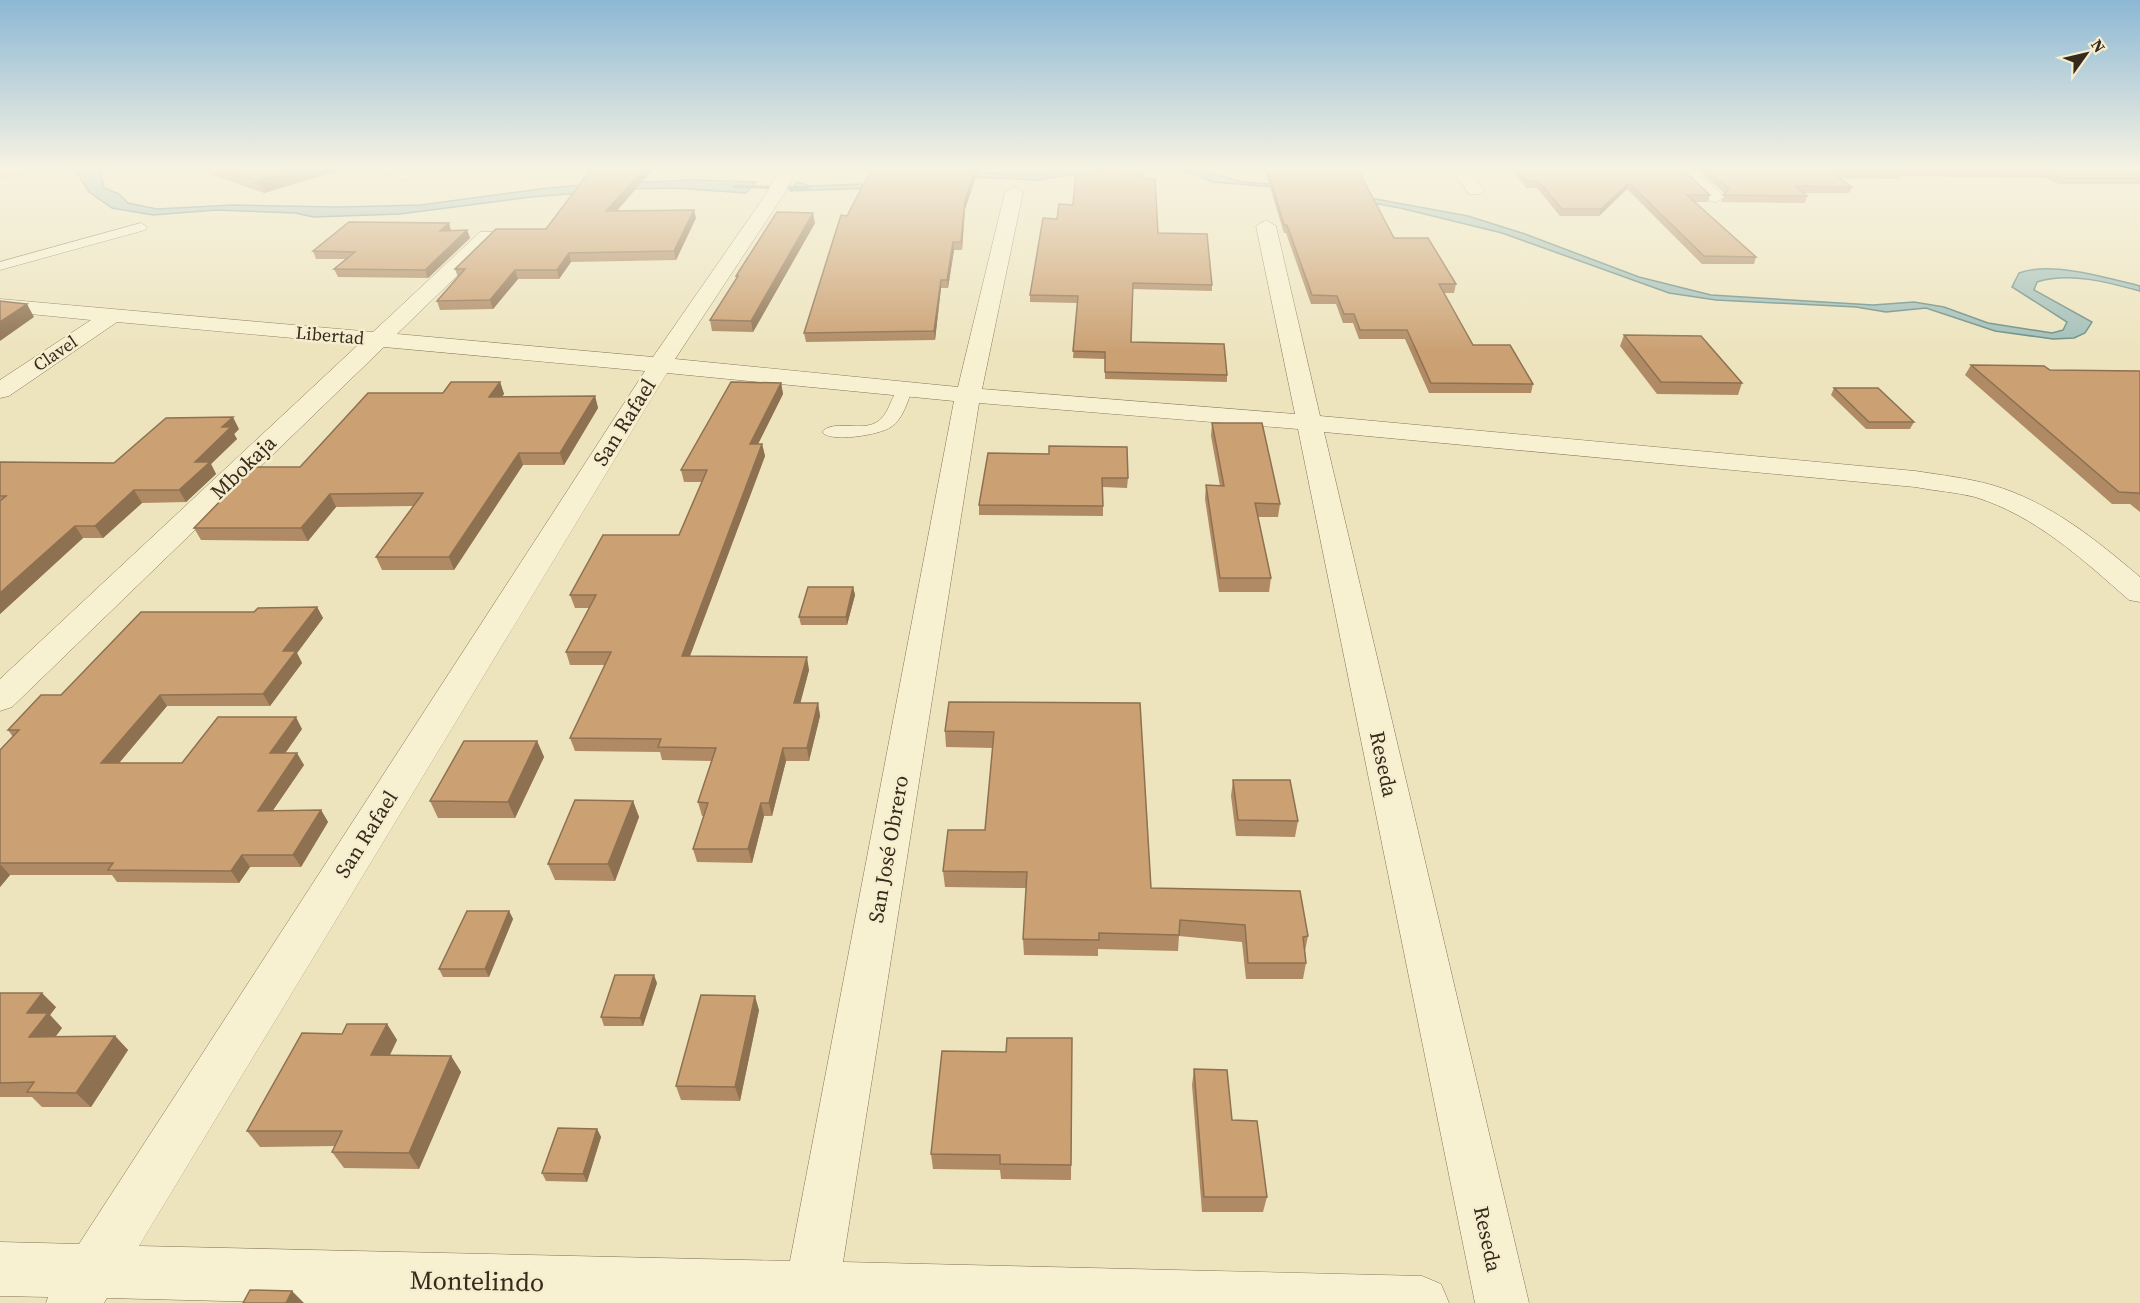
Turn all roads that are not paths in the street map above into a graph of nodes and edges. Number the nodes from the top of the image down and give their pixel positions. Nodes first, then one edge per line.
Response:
1 (134, 229) edge
2 (751, 229) edge
3 (1006, 229) edge
4 (1267, 229) edge
5 (487, 236) edge
6 (0, 266) edge
7 (4, 308) edge
8 (111, 316) junction
9 (378, 339) junction
10 (660, 364) junction
11 (903, 390) junction
12 (0, 391) edge
13 (968, 395) junction
14 (1310, 423) junction
15 (830, 432) dead end
16 (2140, 593) edge
17 (0, 699) edge
18 (0, 1269) edge
19 (82, 1288) edge
20 (810, 1295) edge
21 (1422, 1303) edge
22 (1502, 1303) edge

1 - 6 lane
2 - 10 street, San Rafael
3 - 13 street, San José Obrero
4 - 14 street, Reseda
5 - 9 street, Mbokaja
7 - 8 street, Libertad
8 - 9 street, Libertad
8 - 12 street, Clavel
9 - 10 street, Libertad
9 - 17 street, Mbokaja
10 - 11 street, Libertad
10 - 19 street, San Rafael
11 - 13 street, Libertad
11 - 15 lane
13 - 14 street, Libertad
13 - 20 street, San José Obrero
14 - 16 street, Libertad
14 - 22 street, Reseda
18 - 19 street, Montelindo
19 - 20 street, Montelindo
20 - 21 street, Montelindo

